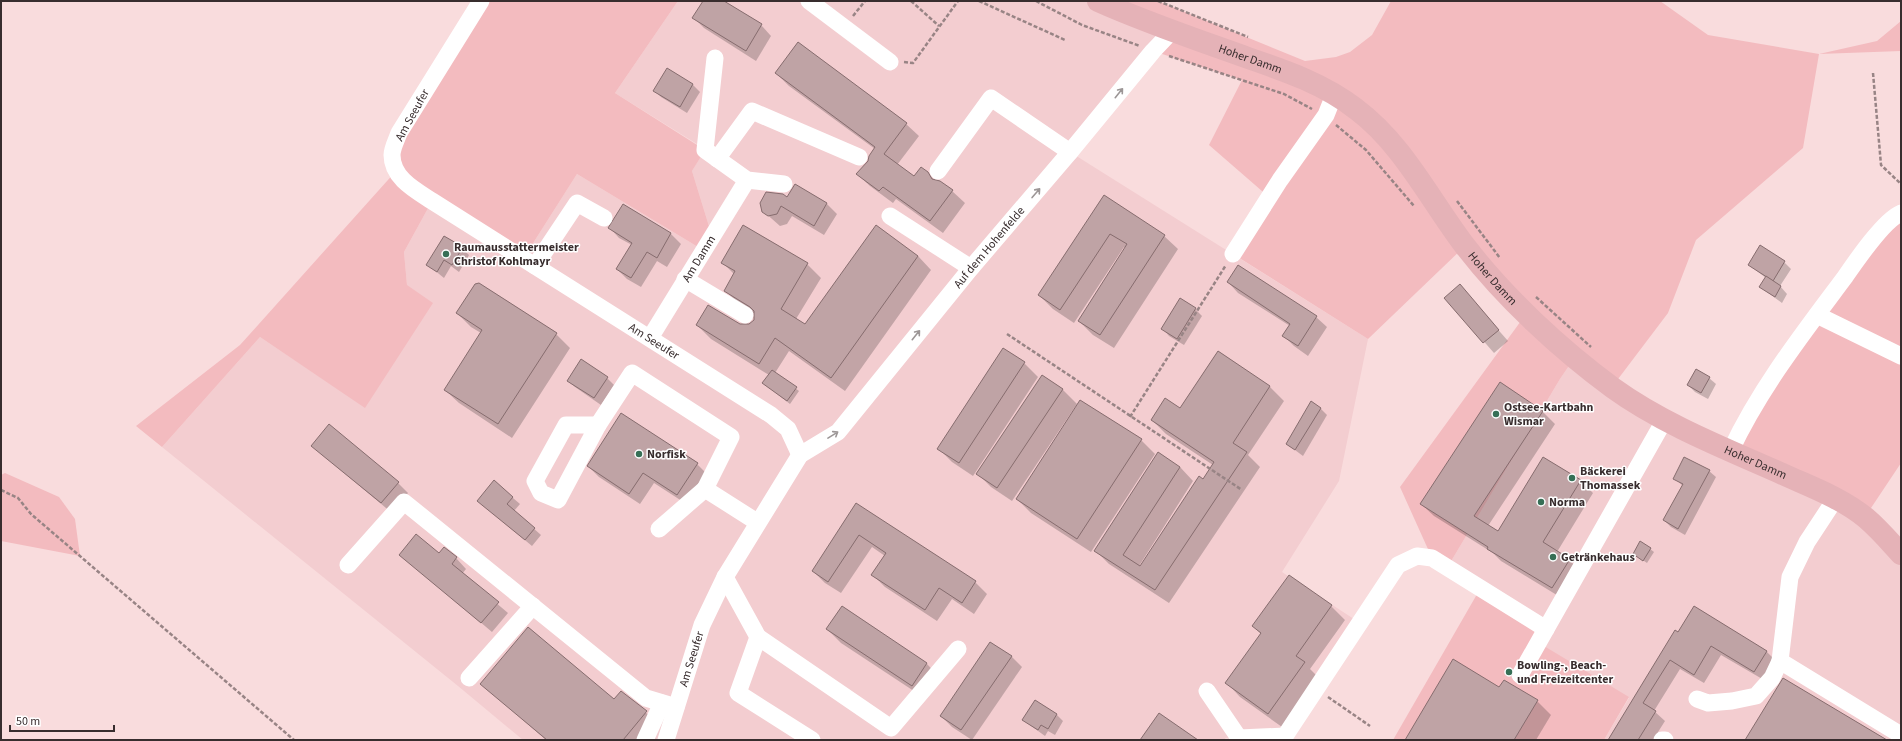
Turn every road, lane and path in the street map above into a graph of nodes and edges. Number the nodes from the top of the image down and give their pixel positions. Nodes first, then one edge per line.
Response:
1 (481, 1) edge
2 (809, 1) edge
3 (865, 1) edge
4 (911, 1) edge
5 (958, 1) edge
6 (979, 1) edge
7 (1036, 1) edge
8 (1098, 1) edge
9 (939, 26) junction
10 (845, 28) junction
11 (1172, 30) junction
12 (1065, 40) dead end
13 (1153, 51) junction
14 (715, 58) dead end
15 (890, 62) joint
16 (1873, 73) dead end
17 (1334, 95) junction
18 (1326, 115) junction
19 (1070, 152) junction
20 (859, 157) dead end
21 (717, 159) junction
22 (938, 171) dead end
23 (747, 180) junction
24 (784, 184) dead end
25 (1901, 184) edge
26 (1418, 210) dead end
27 (1901, 213) edge
28 (890, 216) dead end
29 (604, 218) dead end
30 (1233, 254) joint
31 (534, 266) junction
32 (971, 268) junction
33 (686, 279) junction
34 (745, 315) dead end
35 (1817, 315) junction
36 (1007, 334) dead end
37 (650, 338) junction
38 (1901, 356) edge
39 (1130, 416) junction
40 (1665, 419) junction
41 (598, 425) dead end
42 (1731, 450) junction
43 (800, 455) junction
44 (704, 489) junction
45 (1, 490) edge
46 (1242, 490) dead end
47 (1837, 499) junction
48 (758, 522) junction
49 (659, 529) dead end
50 (1901, 554) edge
51 (348, 565) dead end
52 (725, 577) junction
53 (532, 606) junction
54 (1546, 629) junction
55 (758, 637) junction
56 (958, 649) dead end
57 (1780, 661) junction
58 (1520, 675) dead end
59 (469, 678) dead end
60 (1316, 689) junction
61 (1207, 691) dead end
62 (1697, 699) dead end
63 (669, 705) junction
64 (1370, 726) dead end
65 (886, 734) edge
66 (1901, 735) edge
67 (294, 740) edge
68 (645, 740) edge
69 (666, 740) edge
70 (812, 740) edge

1 - 31 street, Am Seeufer
2 - 10 street
3 - 10 path
4 - 9 path
5 - 9 path
6 - 12 path
7 - 13 path
8 - 11 main road, Hoher Damm
9 - 15 path
10 - 15 street
11 - 13 street, Auf dem Hohenfelde
11 - 17 main road, Hoher Damm
13 - 18 path
19 -> 13 street, Auf dem Hohenfelde
14 - 21 street
16 - 25 path
17 - 18 street
17 - 40 main road, Hoher Damm
18 - 26 path
18 - 30 street
19 - 22 street
32 -> 19 street, Auf dem Hohenfelde
20 - 21 street
21 - 23 street
23 - 24 street
23 - 33 street, Am Damm
27 - 35 street
28 - 32 street
29 - 31 street
30 - 39 path
31 - 37 street, Am Seeufer
43 -> 32 street, Auf dem Hohenfelde
33 - 34 street
33 - 37 street, Am Damm
35 - 38 street
35 - 42 street
36 - 39 path
37 - 43 street, Am Seeufer
39 - 46 path
40 - 42 main road, Hoher Damm
40 - 54 street
41 - 44 street
42 - 47 main road, Hoher Damm
43 - 48 street, Am Seeufer
44 - 48 street
44 - 49 street
45 - 67 path
47 - 50 main road, Hoher Damm
47 - 57 street
48 - 52 street, Am Seeufer
51 - 53 street
52 - 55 street
52 - 63 street, Am Seeufer
53 - 59 street
53 - 63 street
54 - 58 street
54 - 60 street
55 - 65 street
55 - 70 street
56 - 65 street
57 - 62 street
57 - 66 street
60 - 61 street
60 - 64 path
63 - 68 street
63 - 69 street, Am Seeufer

